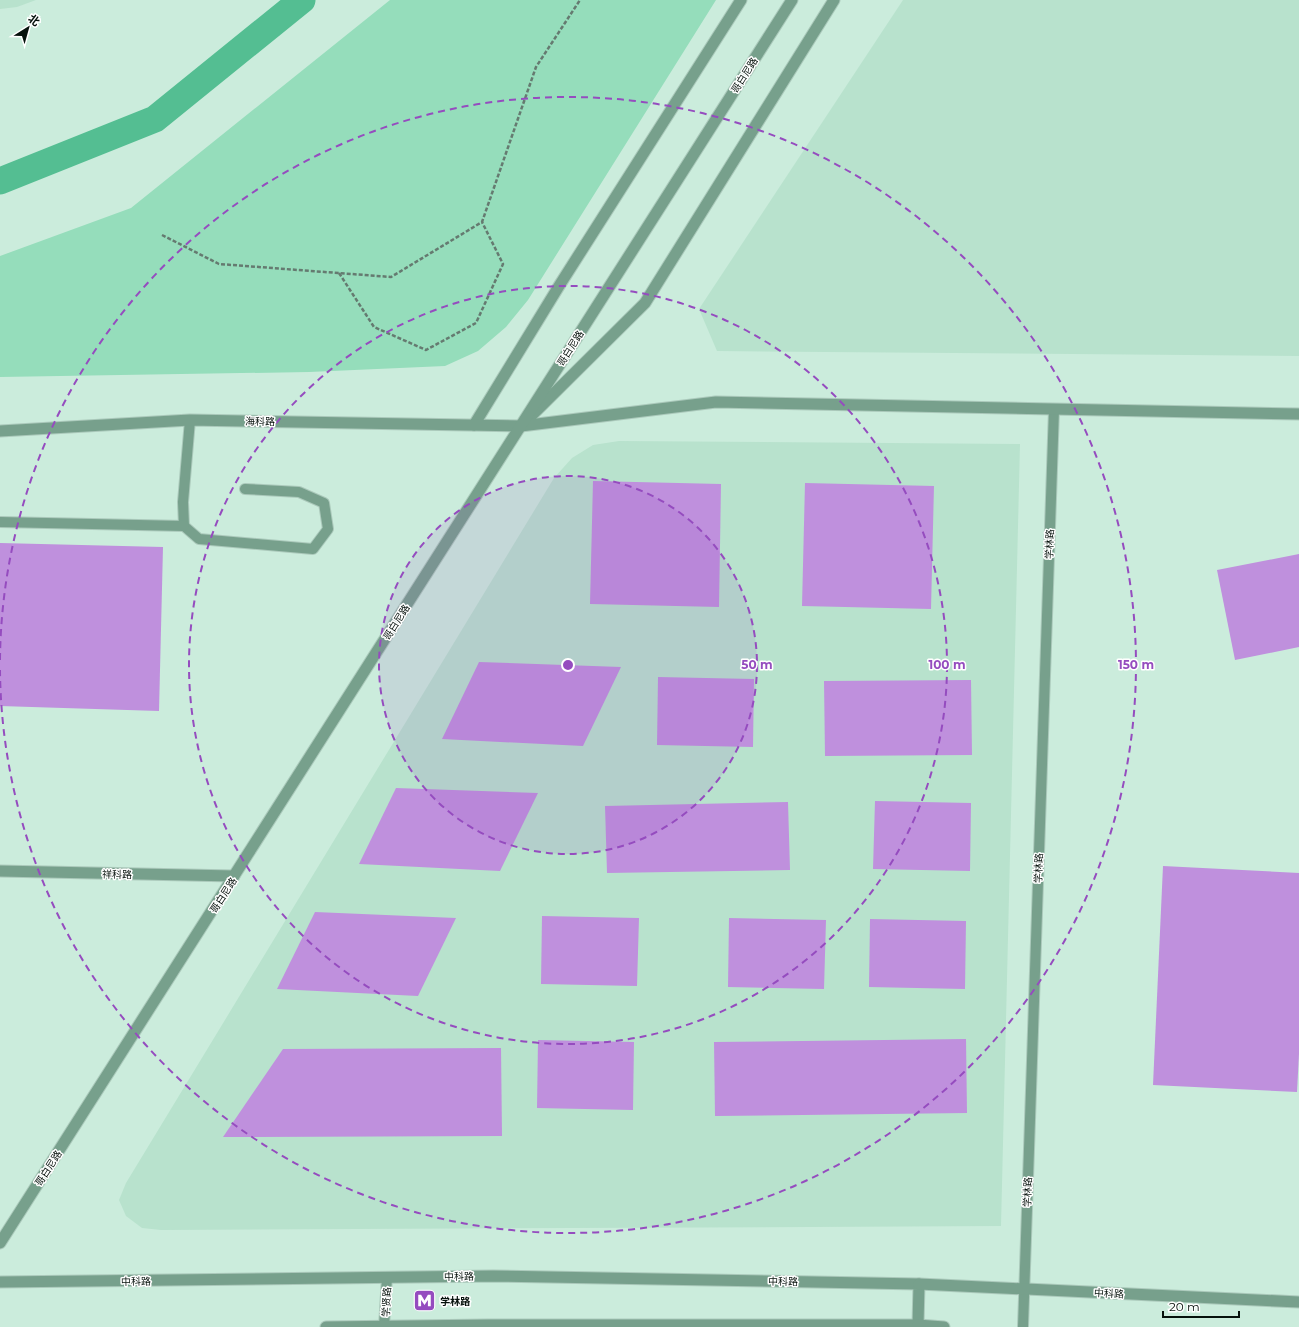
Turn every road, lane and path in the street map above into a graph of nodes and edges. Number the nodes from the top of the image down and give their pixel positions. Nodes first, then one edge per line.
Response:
1 (580, 0) edge
2 (740, 0) edge
3 (792, 0) edge
4 (834, 0) edge
5 (482, 222) junction
6 (162, 235) dead end
7 (339, 273) junction
8 (1054, 408) junction
9 (1299, 414) edge
10 (190, 420) junction
11 (474, 425) junction
12 (521, 426) junction
13 (0, 431) edge
14 (245, 489) dead end
15 (0, 522) edge
16 (184, 526) junction
17 (0, 871) edge
18 (234, 876) junction
19 (0, 1243) edge
20 (387, 1277) junction
21 (0, 1282) edge
22 (919, 1284) junction
23 (1024, 1289) junction
24 (1299, 1302) edge
25 (918, 1326) junction
26 (326, 1327) edge
27 (384, 1327) edge
28 (944, 1327) edge
29 (1023, 1327) edge

1 - 5 path
2 - 11 street
3 - 12 street, 哥白尼路
4 - 12 street
5 - 7 path
5 - 7 path
6 - 7 path
8 - 9 street, 海科路
8 - 12 street, 海科路
8 - 23 lane, 学林路
10 - 11 street, 海科路
10 - 13 street, 海科路
10 - 16 lane
11 - 12 street, 海科路
12 - 18 street, 哥白尼路
14 - 16 lane
15 - 16 lane
17 - 18 street, 祥科路
18 - 19 street, 哥白尼路
20 - 21 street, 中科路
20 - 22 street, 中科路
20 - 27 lane, 学贤路
22 - 23 street, 中科路
22 - 25 street
23 - 24 street, 中科路
23 - 29 lane, 学林路
25 - 27 street
25 - 28 street
26 - 27 street

